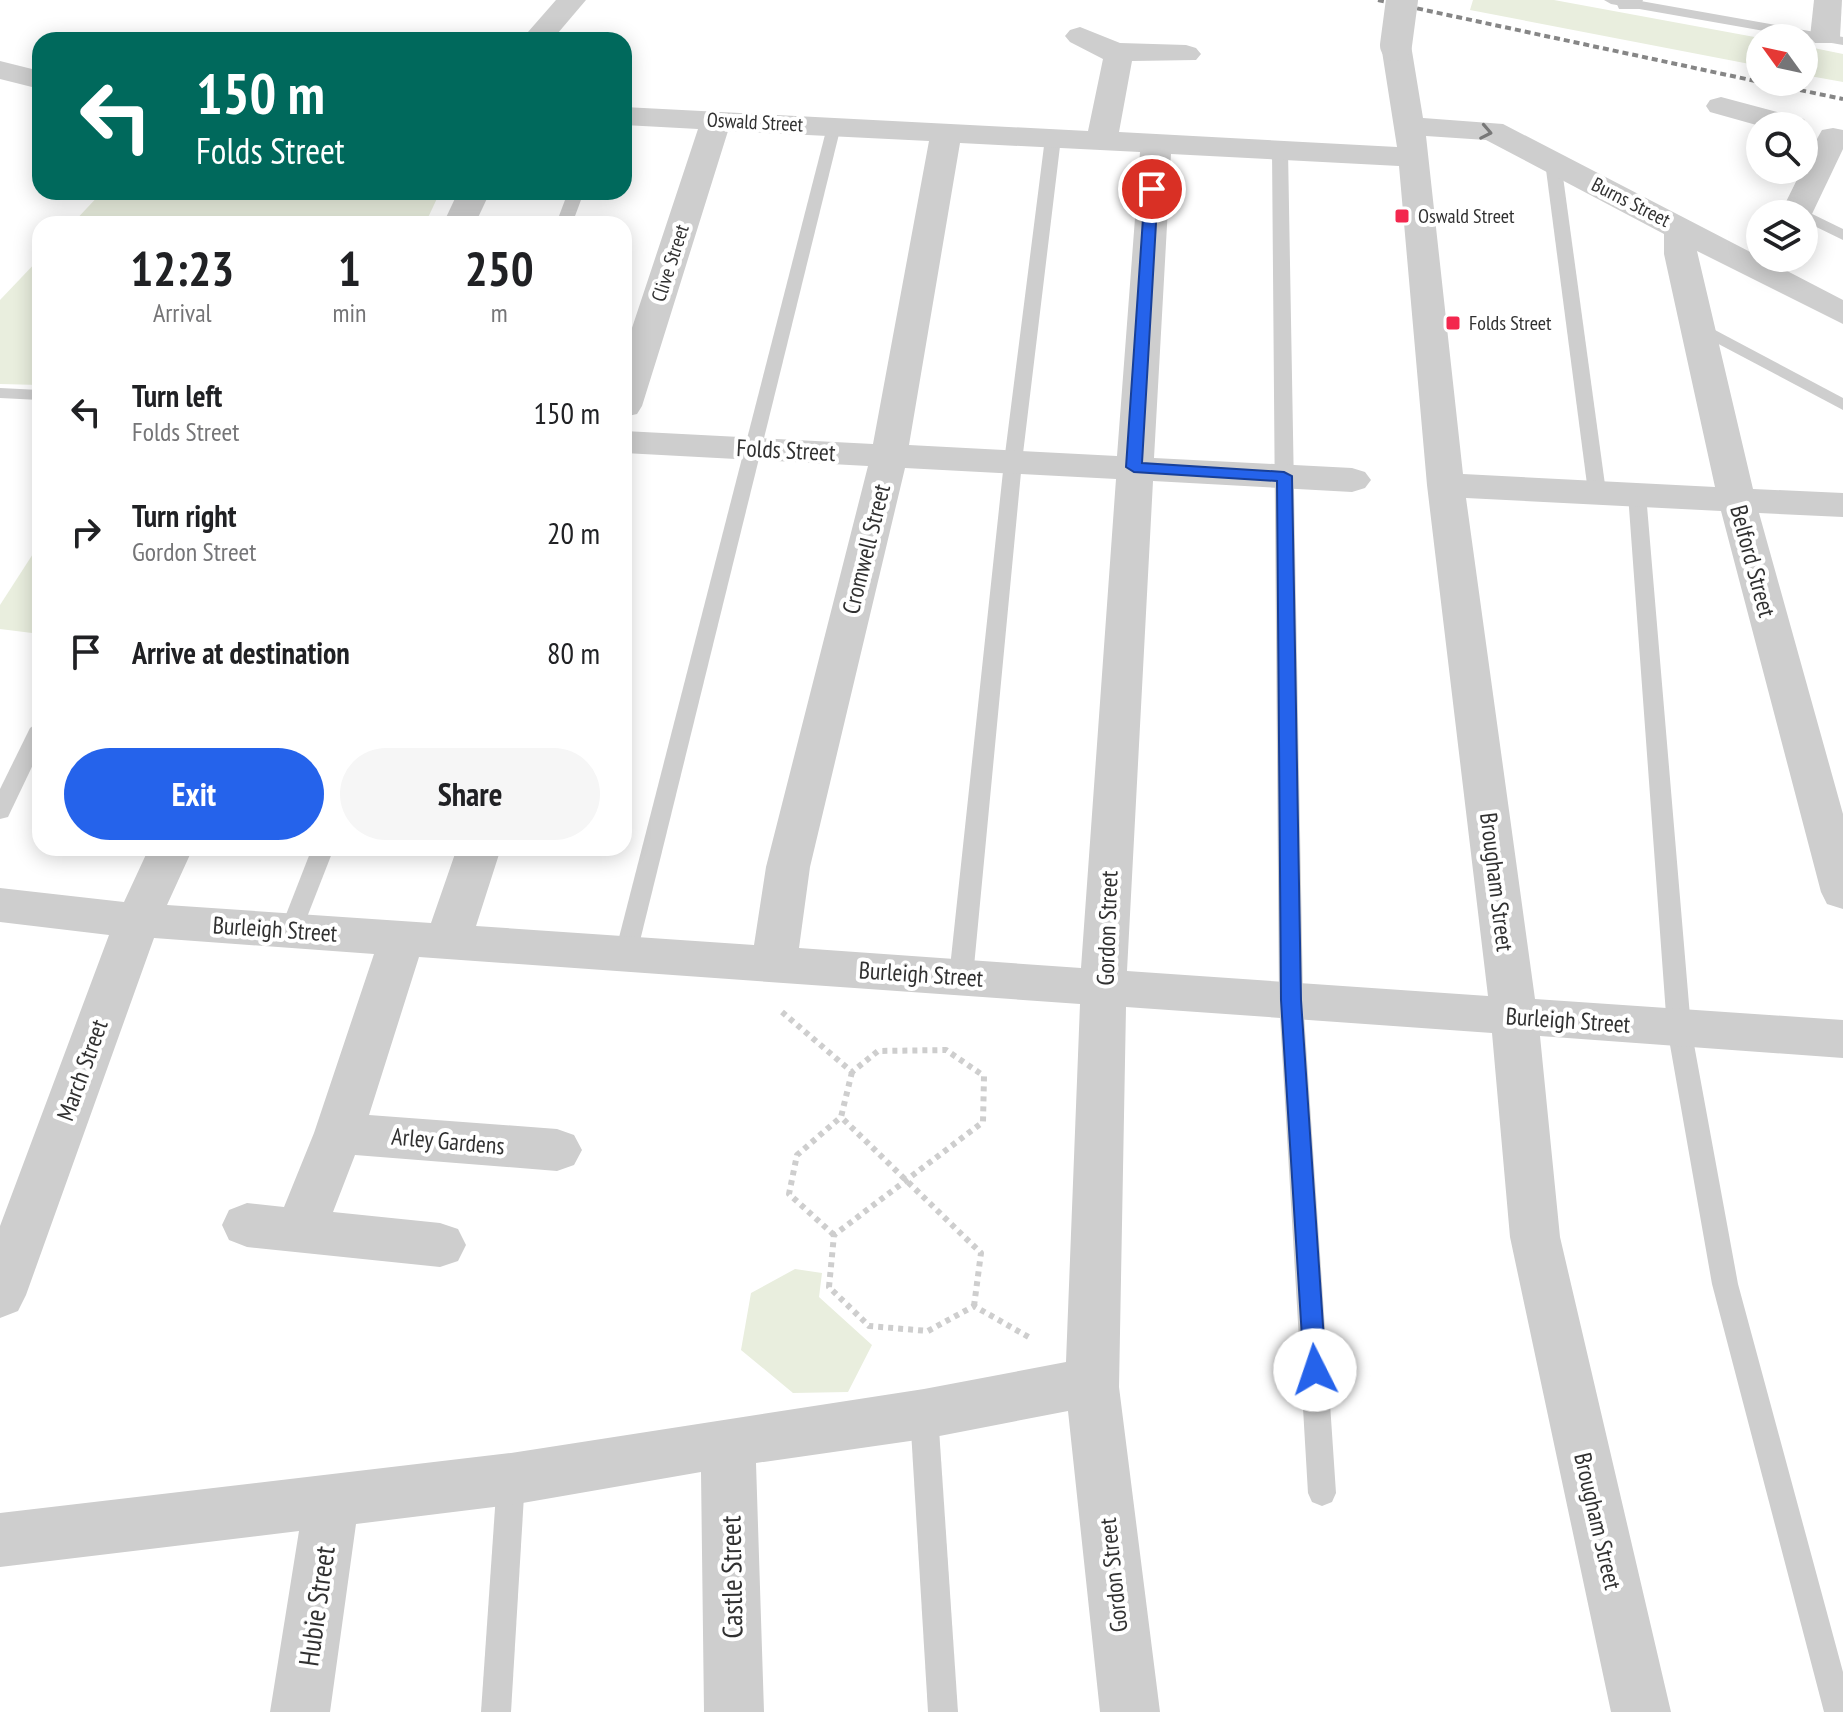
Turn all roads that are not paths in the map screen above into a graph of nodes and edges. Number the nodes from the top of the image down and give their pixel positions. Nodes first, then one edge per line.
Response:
1 (572, 0) edge
2 (1402, 0) edge
3 (1727, 0) edge
4 (1828, 0) edge
5 (1623, 1) edge
6 (1724, 20) junction
7 (543, 32) edge
8 (1080, 36) dead end
9 (1834, 39) edge
10 (1115, 52) junction
11 (1186, 54) dead end
12 (0, 70) edge
13 (32, 78) edge
14 (1721, 106) dead end
15 (1746, 113) edge
16 (632, 116) edge
17 (716, 120) junction
18 (833, 126) junction
19 (946, 132) junction
20 (1827, 135) edge
21 (1053, 138) junction
22 (1102, 140) junction
23 (1411, 141) junction
24 (1156, 143) junction
25 (1280, 150) junction
26 (1553, 162) junction
27 (1805, 200) edge
28 (1818, 223) edge
29 (1680, 227) junction
30 (1843, 235) edge
31 (1746, 246) edge
32 (1783, 272) edge
33 (1843, 314) edge
34 (1698, 326) junction
35 (632, 381) edge
36 (0, 393) edge
37 (32, 395) edge
38 (1843, 405) edge
39 (632, 442) edge
40 (752, 449) junction
41 (889, 456) junction
42 (1013, 462) junction
43 (1134, 467) junction
44 (1284, 476) junction
45 (1352, 480) dead end
46 (1446, 485) junction
47 (1597, 492) junction
48 (1637, 494) junction
49 (1736, 497) junction
50 (1843, 505) edge
51 (32, 745) edge
52 (0, 811) edge
53 (167, 856) edge
54 (320, 856) edge
55 (474, 856) edge
56 (1843, 892) edge
57 (0, 905) edge
58 (138, 919) junction
59 (291, 930) junction
60 (425, 940) junction
61 (626, 953) junction
62 (774, 964) junction
63 (961, 977) junction
64 (1106, 985) junction
65 (1291, 1000) junction
66 (1514, 1016) junction
67 (1679, 1028) junction
68 (1843, 1039) edge
69 (339, 1133) junction
70 (557, 1150) dead end
71 (247, 1225) dead end
72 (300, 1231) junction
73 (440, 1245) dead end
74 (0, 1295) edge
75 (1092, 1387) junction
76 (924, 1414) junction
77 (728, 1442) junction
78 (511, 1479) junction
79 (1322, 1493) dead end
80 (331, 1501) junction
81 (0, 1540) edge
82 (300, 1712) edge
83 (496, 1712) edge
84 (734, 1712) edge
85 (943, 1712) edge
86 (1130, 1712) edge
87 (1641, 1712) edge
88 (1839, 1712) edge

1 - 7 street
2 - 23 street, Brougham Street, bridge
3 - 6 lane
4 - 9 street
5 - 6 lane
6 - 9 lane
8 - 10 street
10 - 11 street
10 - 22 street
12 - 13 street
14 - 15 street
16 - 17 street, Oswald Street
17 - 18 street, Oswald Street
17 - 35 street, Clive Street
18 - 19 street, Oswald Street
18 - 40 lane
19 - 21 street, Oswald Street
19 - 41 street, Cromwell Street
20 - 27 street
21 - 22 street, Oswald Street
21 - 42 lane
22 - 24 street, Oswald Street
23 - 25 street, Oswald Street
23 -> 26 street, Burns Street
23 - 46 street, Brougham Street
24 - 25 street, Oswald Street
24 - 43 street, Gordon Street
25 - 44 lane
26 - 29 street, Burns Street
26 - 47 lane
28 - 30 lane
29 - 31 street, Burns Street
29 - 34 street, Belford Street
32 - 33 street, Burns Street
34 - 38 lane
34 - 49 street, Belford Street
36 - 37 lane
39 - 40 street, Folds Street
40 - 41 street, Folds Street
40 - 61 lane
41 - 42 street, Folds Street
41 - 62 street, Cromwell Street
42 - 43 street, Folds Street
42 - 63 lane
43 - 44 street, Folds Street
43 - 64 street, Gordon Street
44 - 45 street, Folds Street
44 - 65 lane
46 - 47 street
46 - 66 street, Brougham Street
47 - 48 street
48 - 49 street
48 - 67 lane
49 - 50 street
49 - 56 street, Belford Street
51 - 52 lane
53 - 58 street, March Street
54 - 59 lane
55 - 60 street
57 - 58 street, Burleigh Street
58 - 59 street, Burleigh Street
58 - 74 street, March Street
59 - 60 street, Burleigh Street
60 - 61 street, Burleigh Street
60 - 69 street
61 - 62 street, Burleigh Street
62 - 63 street, Burleigh Street
63 - 64 street, Burleigh Street
64 - 65 street, Burleigh Street
64 - 75 street, Gordon Street
65 - 66 street, Burleigh Street
65 - 79 lane
66 - 67 street, Burleigh Street
66 - 87 street, Brougham Street
67 - 68 street, Burleigh Street
67 - 88 lane
69 - 70 street, Arley Gardens
69 - 72 street
71 - 72 street
72 - 73 street
75 - 76 street
75 - 86 street, Gordon Street
76 - 77 street
76 - 85 lane
77 - 78 street
77 - 84 street, Castle Street
78 - 80 street
78 - 83 lane
80 - 81 street
80 - 82 street, Hubie Street

